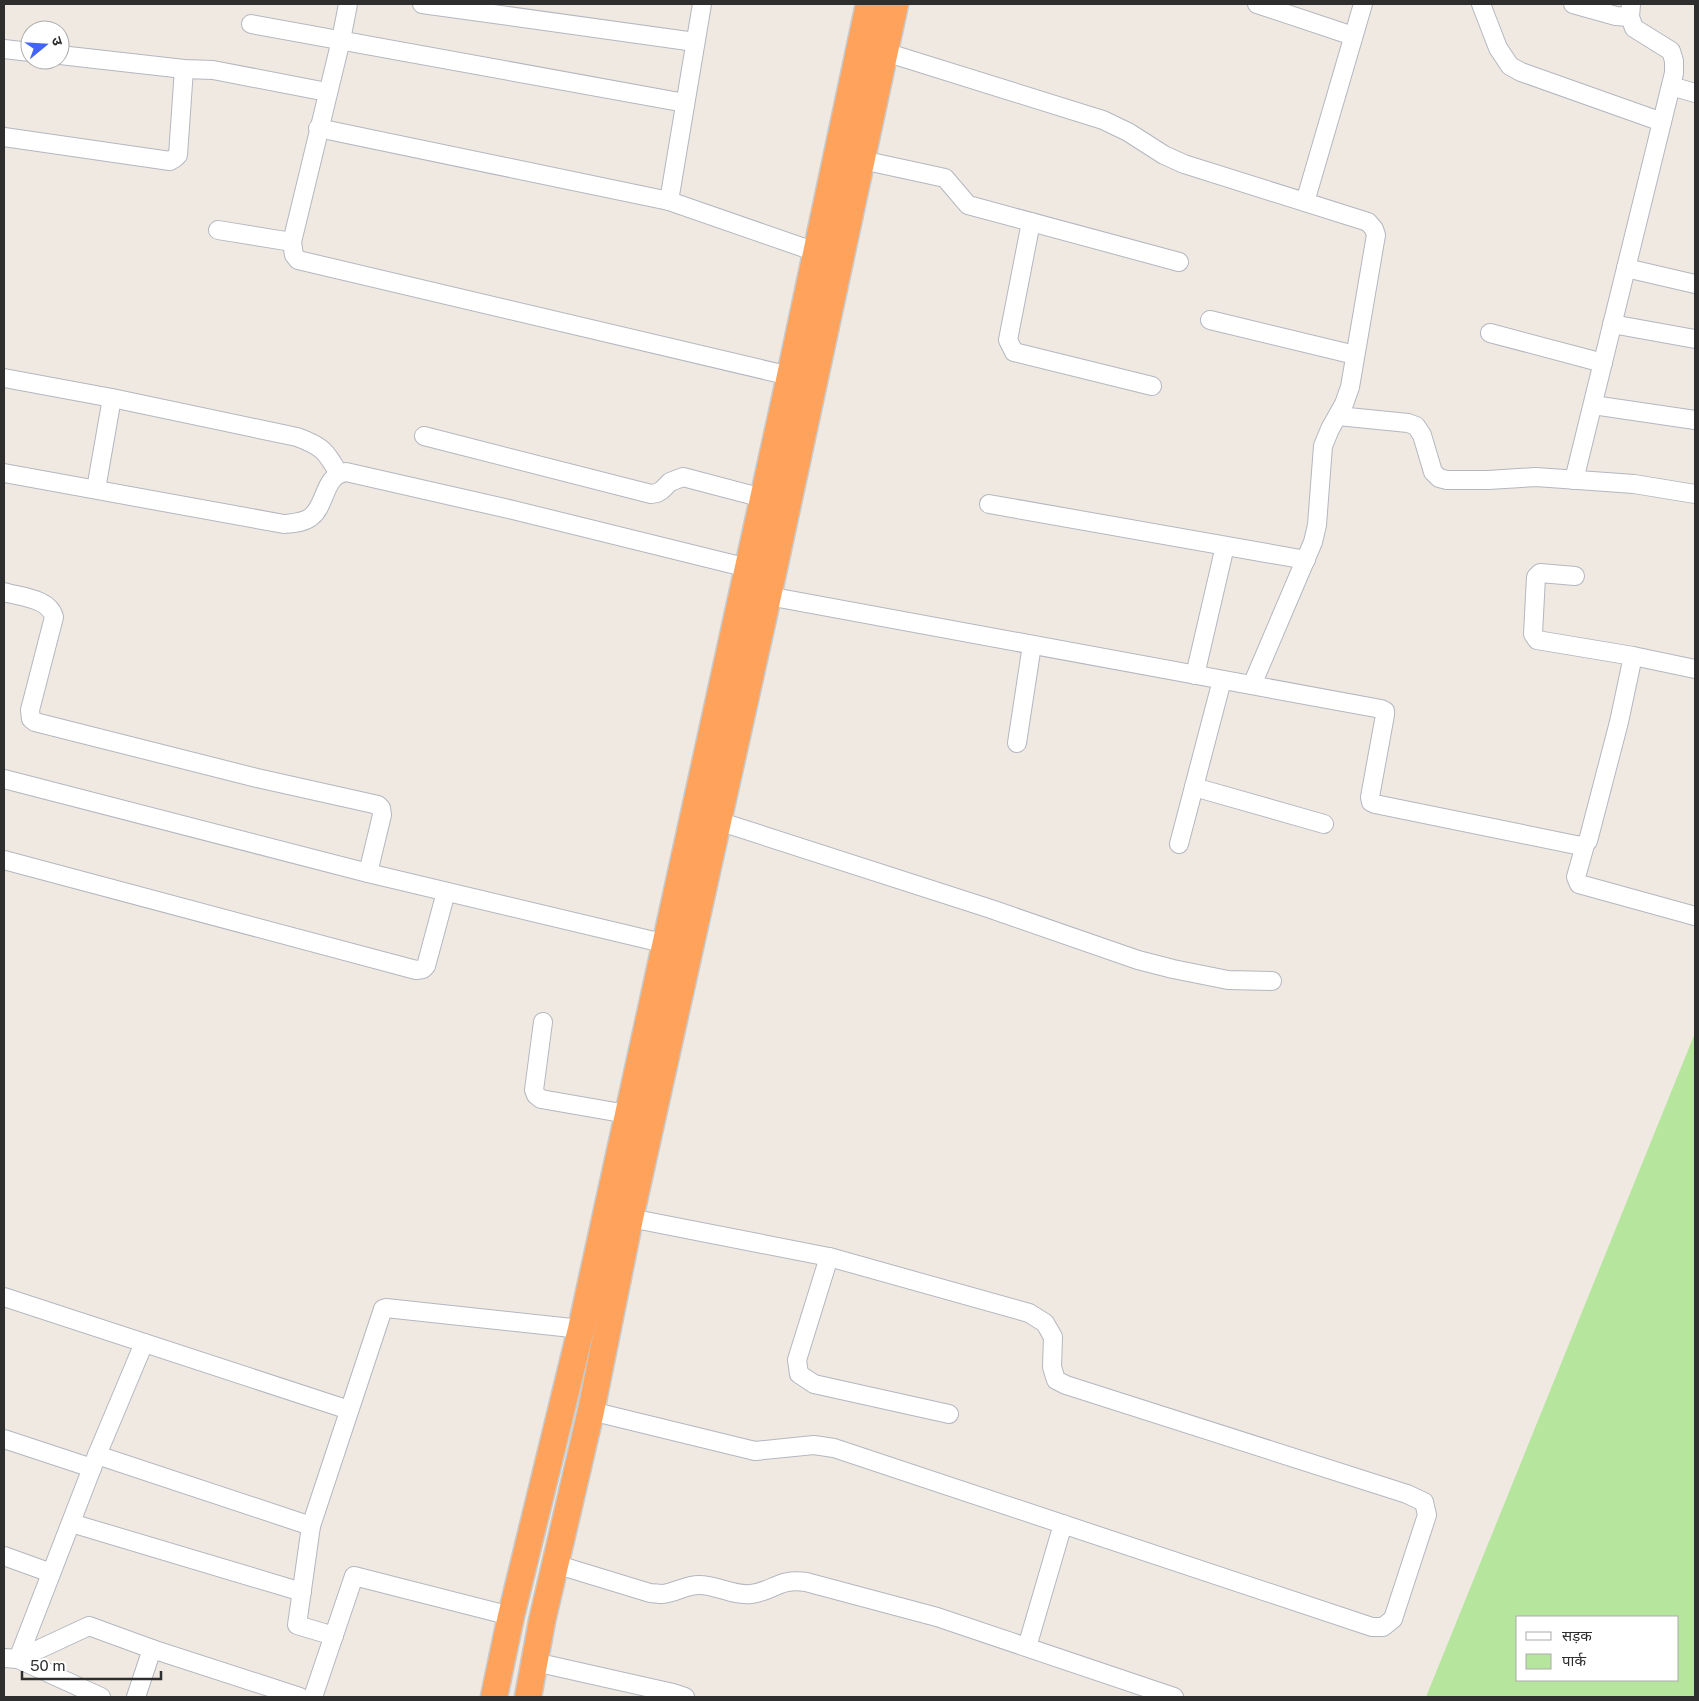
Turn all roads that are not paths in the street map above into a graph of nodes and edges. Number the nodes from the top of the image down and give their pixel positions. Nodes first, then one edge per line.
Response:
1 (348, 4) edge
2 (422, 4) edge
3 (702, 4) edge
4 (869, 4) edge
5 (895, 4) edge
6 (1257, 4) edge
7 (1363, 4) edge
8 (1481, 4) edge
9 (1573, 4) edge
10 (1630, 10) edge
11 (250, 24) dead end
12 (1353, 36) junction
13 (340, 40) junction
14 (695, 42) junction
15 (4, 48) edge
16 (20, 50) edge
17 (885, 52) junction
18 (70, 56) edge
19 (184, 69) junction
20 (1671, 86) junction
21 (327, 92) junction
22 (1695, 93) edge
23 (685, 103) junction
24 (1662, 122) junction
25 (318, 128) junction
26 (4, 137) edge
27 (862, 160) junction
28 (669, 201) junction
29 (1305, 202) junction
30 (1031, 222) junction
31 (218, 230) dead end
32 (292, 242) junction
33 (816, 252) junction
34 (1179, 262) dead end
35 (1626, 268) junction
36 (1695, 284) edge
37 (1210, 320) dead end
38 (1612, 324) junction
39 (1490, 333) dead end
40 (1695, 339) edge
41 (1355, 355) junction
42 (1603, 363) junction
43 (790, 376) junction
44 (4, 378) edge
45 (1152, 386) dead end
46 (112, 398) junction
47 (1593, 405) junction
48 (1338, 416) junction
49 (1695, 420) edge
50 (424, 436) dead end
51 (4, 473) edge
52 (339, 474) junction
53 (1574, 480) junction
54 (96, 489) junction
55 (1695, 494) edge
56 (763, 498) junction
57 (989, 504) dead end
58 (1226, 546) junction
59 (1306, 560) junction
60 (748, 568) junction
61 (1575, 576) dead end
62 (4, 592) edge
63 (768, 596) junction
64 (1032, 645) junction
65 (1633, 656) junction
66 (1695, 669) edge
67 (1195, 675) junction
68 (1222, 680) junction
69 (1252, 685) junction
70 (1017, 743) dead end
71 (4, 780) edge
72 (1194, 787) junction
73 (718, 821) junction
74 (1324, 824) dead end
75 (1179, 844) dead end
76 (1585, 845) junction
77 (4, 860) edge
78 (368, 874) junction
79 (446, 892) junction
80 (1695, 916) edge
81 (665, 943) junction
82 (690, 950) junction
83 (1272, 981) dead end
84 (543, 1022) dead end
85 (627, 1114) junction
86 (630, 1218) junction
87 (829, 1258) junction
88 (4, 1297) edge
89 (582, 1329) junction
90 (144, 1343) junction
91 (349, 1410) junction
92 (591, 1411) junction
93 (949, 1414) dead end
94 (4, 1439) edge
95 (95, 1461) junction
96 (71, 1523) junction
97 (1063, 1524) junction
98 (312, 1526) junction
99 (4, 1556) edge
100 (556, 1564) junction
101 (51, 1573) junction
102 (302, 1592) junction
103 (511, 1616) junction
104 (334, 1636) junction
105 (1027, 1647) junction
106 (152, 1649) junction
107 (11, 1659) edge
108 (535, 1662) junction
109 (101, 1697) edge
110 (136, 1697) edge
111 (300, 1697) edge
112 (313, 1697) edge
113 (494, 1697) edge
114 (528, 1697) edge
115 (685, 1697) edge
116 (1174, 1697) edge

1 - 13 street
2 - 14 street
3 - 14 street
4 - 33 highway
5 - 17 highway
6 - 12 street
7 - 12 street
8 - 24 street
9 - 10 street
10 - 20 street
11 - 13 street
12 - 29 street
13 - 21 street
13 - 23 street
14 - 23 street
15 - 16 street
17 - 27 highway
17 - 29 street
18 - 19 street
19 - 21 street
19 - 26 street
20 - 22 street
20 - 24 street
21 - 25 street
23 - 28 street
24 - 35 street
25 - 28 street
25 - 32 street
27 - 30 street
27 - 63 highway
28 - 33 street
29 - 41 street
30 - 34 street
30 - 45 street
31 - 32 street
32 - 43 street
33 - 43 highway
35 - 36 street
35 - 38 street
37 - 41 street
38 - 40 street
38 - 42 street
39 - 42 street
41 - 48 street
42 - 47 street
43 - 56 highway
44 - 46 street
46 - 52 street
46 - 54 street
47 - 49 street
47 - 53 street
48 - 53 street
48 - 59 street
50 - 56 street
51 - 54 street
52 - 54 street
52 - 60 street
53 - 55 street
56 - 60 highway
57 - 58 street
58 - 59 street
58 - 67 street
59 - 69 street
60 - 81 highway
61 - 65 street
62 - 78 street
63 - 64 street
63 - 73 highway
64 - 67 street
64 - 70 street
65 - 66 street
65 - 76 street
67 - 68 street
68 - 69 street
68 - 72 street
69 - 76 street
71 - 78 street
72 - 74 street
72 - 75 street
73 - 82 highway
73 - 83 street
76 - 80 street
77 - 79 street
78 - 79 street
79 - 81 street
81 - 82 street
81 - 85 highway
82 - 86 highway
84 - 85 street
85 - 89 highway
86 - 87 street
86 - 92 highway
87 - 93 street
87 - 97 street
88 - 90 street
89 - 91 street
89 - 103 highway
90 - 91 street
90 - 95 street
91 - 98 street
92 - 97 street
92 - 100 highway
94 - 95 street
95 - 96 street
95 - 98 street
96 - 101 street
96 - 102 street
97 - 105 street
98 - 102 street
99 - 101 street
100 - 105 street
100 - 108 highway
101 - 107 street
102 - 104 street
103 - 104 street
103 - 113 highway
104 - 112 street
105 - 116 street
106 - 107 street
106 - 110 street
106 - 111 street
107 - 109 street
108 - 114 highway
108 - 115 street

